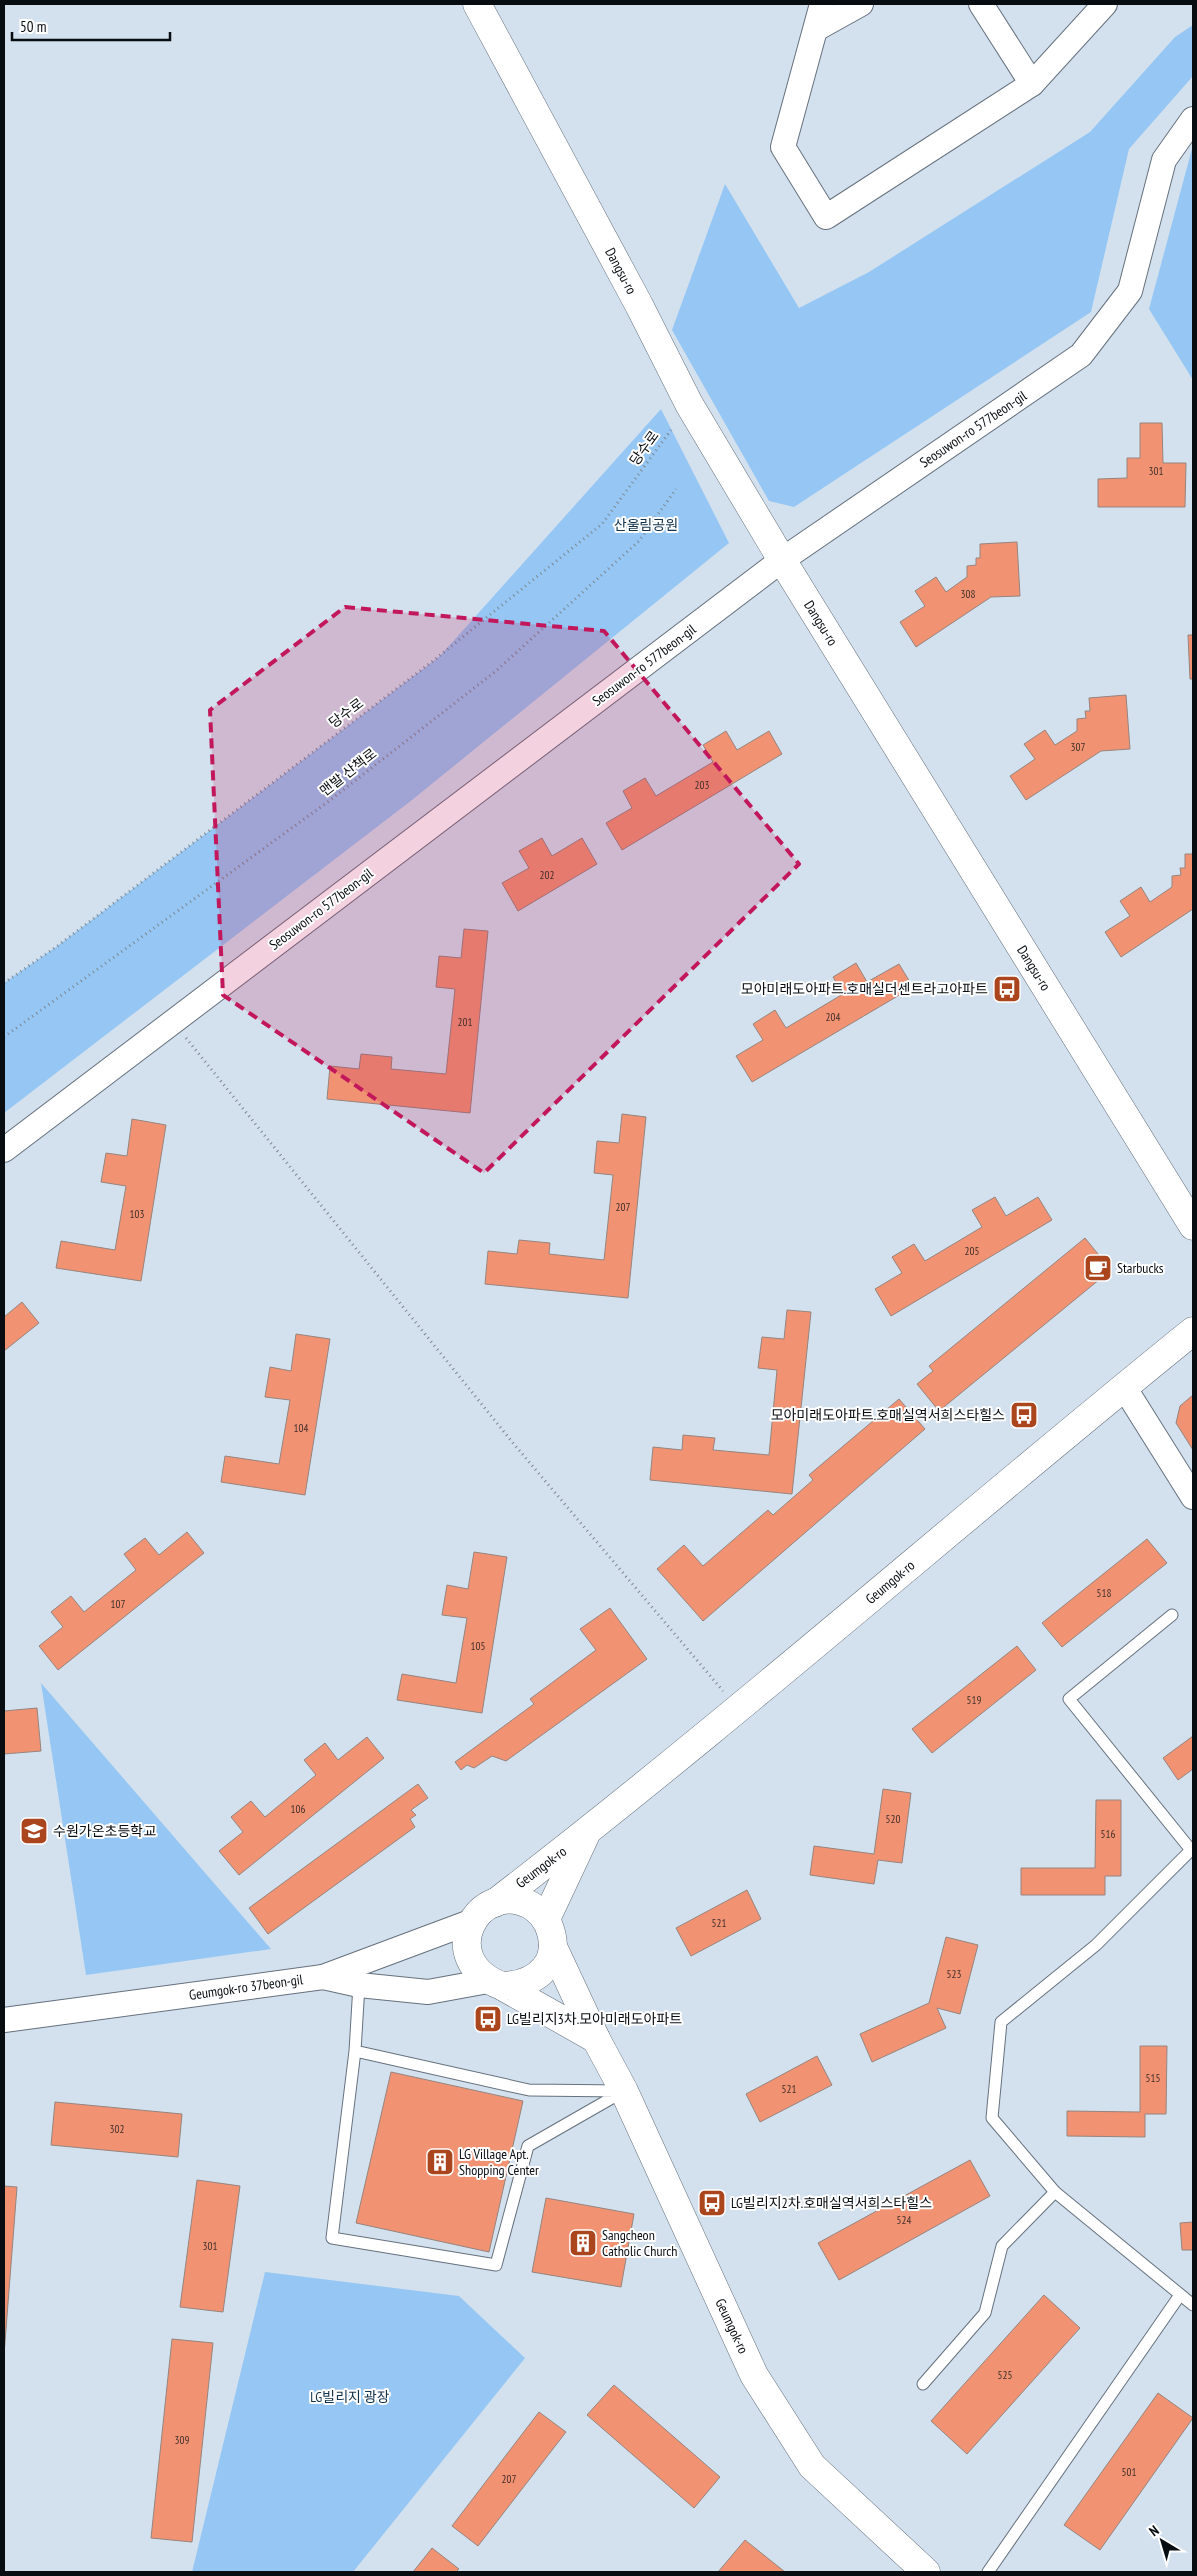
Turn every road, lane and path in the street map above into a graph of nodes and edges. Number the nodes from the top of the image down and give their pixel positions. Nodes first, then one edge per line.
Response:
1 (477, 4) edge
2 (822, 4) edge
3 (861, 4) edge
4 (981, 4) edge
5 (1105, 4) edge
6 (816, 29) junction
7 (1032, 84) junction
8 (1193, 119) edge
9 (671, 430) dead end
10 (676, 489) dead end
11 (782, 560) junction
12 (4, 983) edge
13 (173, 1022) junction
14 (4, 1037) edge
15 (4, 1150) edge
16 (1193, 1226) edge
17 (1193, 1331) edge
18 (1124, 1387) junction
19 (1193, 1497) edge
20 (1172, 1615) dead end
21 (738, 1708) junction
22 (587, 1832) junction
23 (1192, 1849) edge
24 (495, 1903) junction
25 (546, 1919) junction
26 (473, 1921) junction
27 (553, 1947) junction
28 (323, 1977) junction
29 (495, 1984) junction
30 (359, 1985) junction
31 (4, 2020) edge
32 (596, 2039) junction
33 (355, 2051) junction
34 (624, 2091) junction
35 (1055, 2192) junction
36 (1180, 2295) junction
37 (1193, 2305) edge
38 (923, 2384) dead end
39 (926, 2572) edge
40 (988, 2572) edge

1 - 11 main road, Dangsu-ro
2 - 6 street
3 - 6 street
4 - 7 street
5 - 7 street
6 - 7 street
8 - 11 street, Seosuwon-ro 577beon-gil
9 - 12 path, 당수로
10 - 14 path, 맨발 산책로
11 - 13 street, Seosuwon-ro 577beon-gil
11 - 16 main road, Dangsu-ro
13 - 15 street, Seosuwon-ro 577beon-gil
13 - 21 path
17 - 18 main road, Geumgok-ro
18 - 19 street
18 - 21 main road, Geumgok-ro
20 - 23 lane
21 - 22 main road, Geumgok-ro
22 - 24 main road, Geumgok-ro
22 - 25 main road, Geumgok-ro
23 - 35 lane
24 - 25 main road
24 - 26 main road
25 - 27 main road
26 - 28 street
26 - 29 main road
27 - 29 main road
27 - 32 main road, Geumgok-ro
28 - 30 street, Geumgok-ro 37beon-gil
28 - 31 street, Geumgok-ro 37beon-gil
29 - 30 street, Geumgok-ro 37beon-gil
29 - 32 main road
30 - 33 lane
32 - 34 main road, Geumgok-ro
33 - 34 lane
33 - 34 lane
34 - 39 main road, Geumgok-ro
35 - 36 lane
35 - 38 lane
36 - 37 lane
36 - 40 lane

